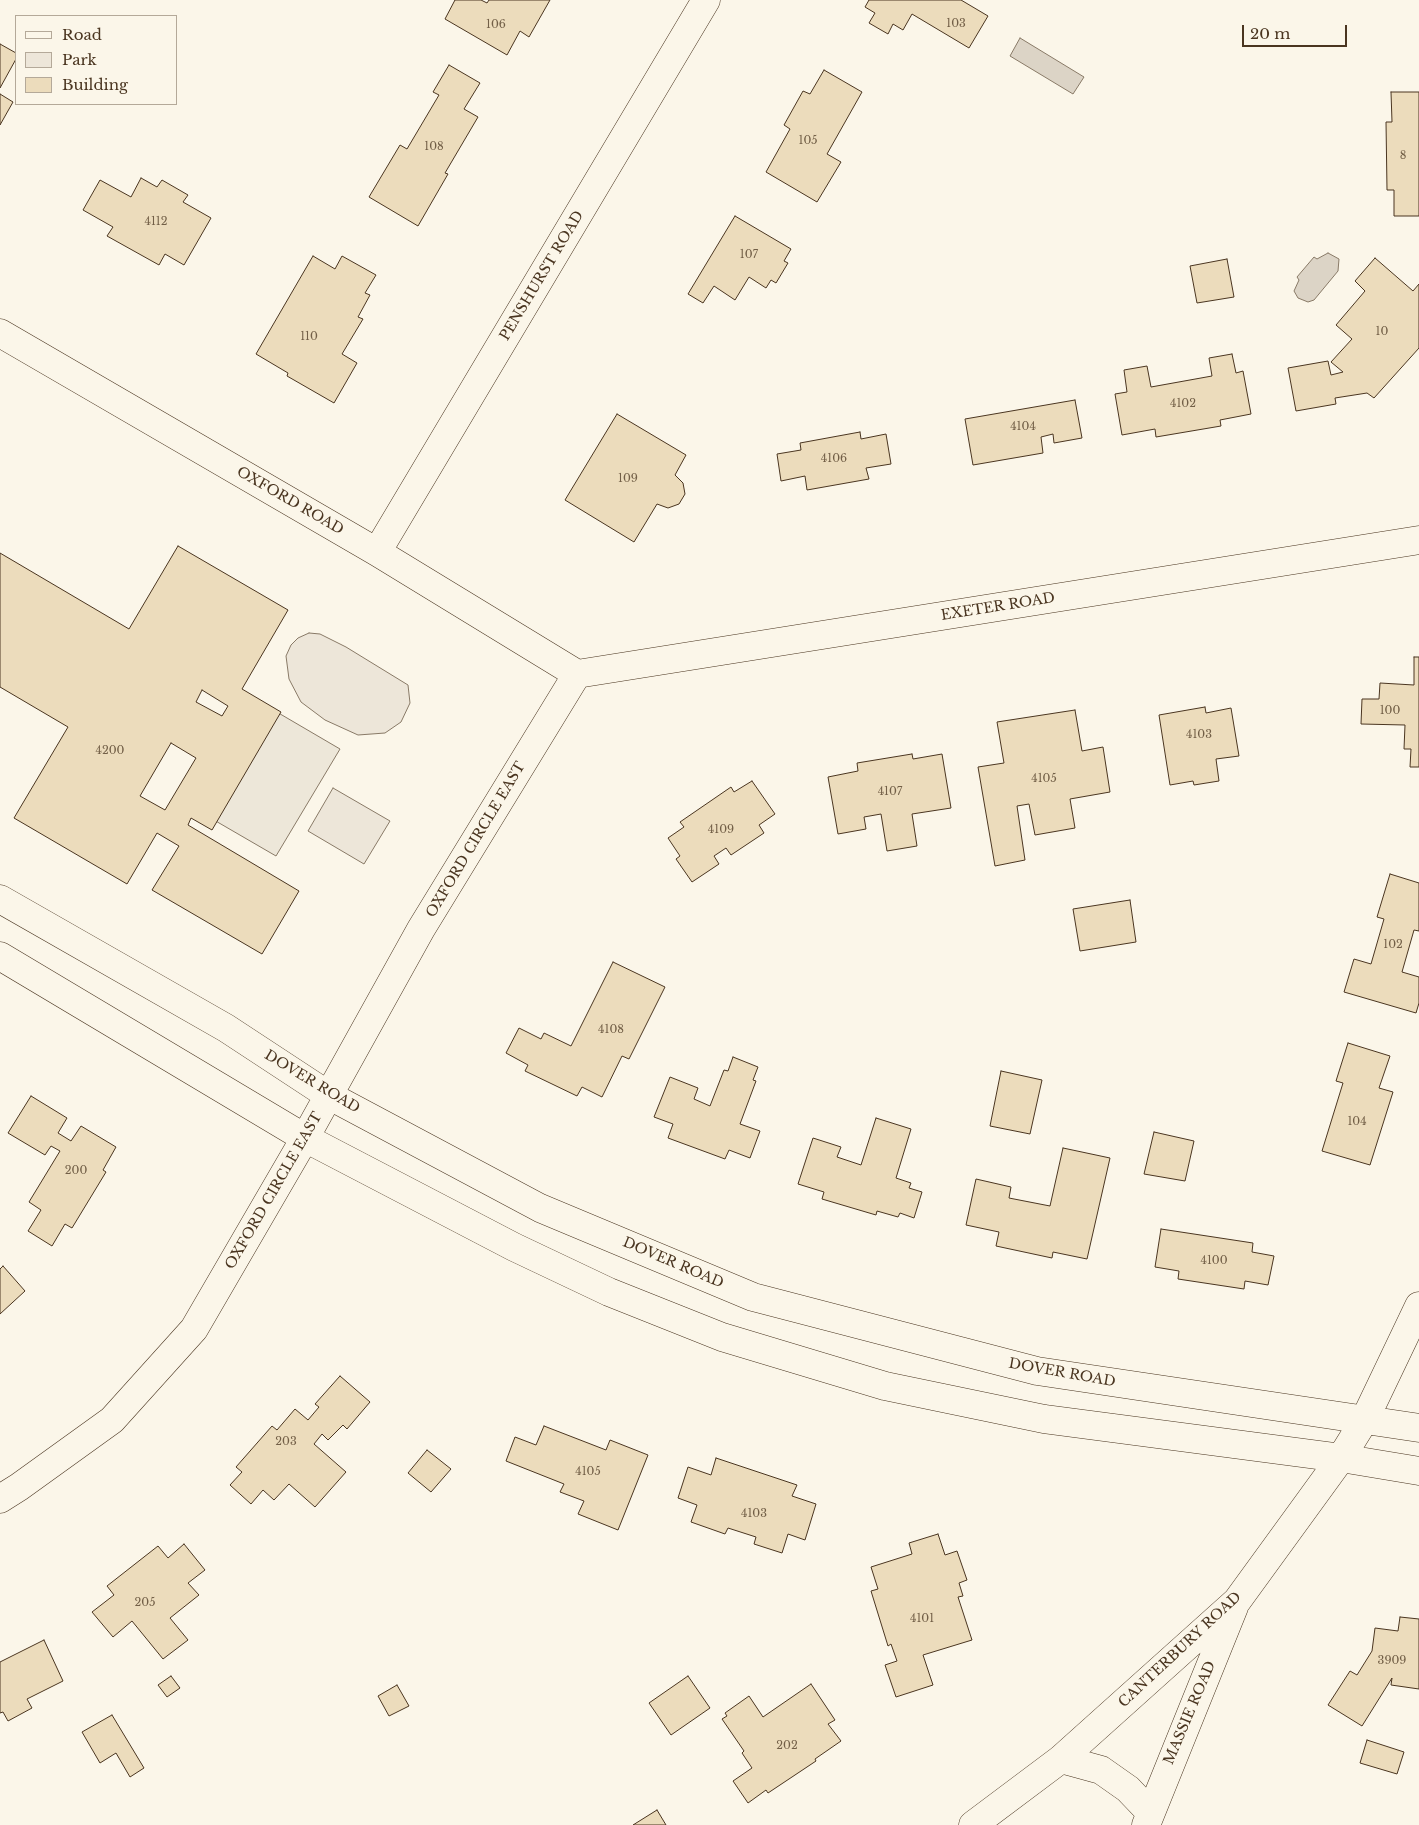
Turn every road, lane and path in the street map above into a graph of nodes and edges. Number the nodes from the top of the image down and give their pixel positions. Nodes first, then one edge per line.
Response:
1 (706, 0) edge
2 (0, 332) edge
3 (1419, 540) edge
4 (377, 552) junction
5 (577, 674) junction
6 (0, 899) edge
7 (0, 956) edge
8 (328, 1095) junction
9 (305, 1138) junction
10 (1419, 1306) edge
11 (1365, 1419) junction
12 (1419, 1428) edge
13 (1341, 1458) junction
14 (1419, 1471) edge
15 (0, 1499) edge
16 (1236, 1601) junction
17 (1062, 1758) junction
18 (1148, 1818) edge
19 (973, 1825) edge

1 - 4 street, PENSHURST ROAD
2 - 4 street, OXFORD ROAD
3 - 5 street, EXETER ROAD
4 - 5 street, OXFORD ROAD
5 - 8 street, OXFORD CIRCLE EAST
6 - 8 street, DOVER ROAD
7 - 9 street
8 - 9 street, OXFORD CIRCLE EAST
8 - 11 street, DOVER ROAD
9 - 13 street
9 - 15 street, OXFORD CIRCLE EAST
10 - 11 street, CANTERBURY ROAD
11 - 12 street, DOVER ROAD
11 - 13 street, CANTERBURY ROAD
13 - 14 street
13 - 16 street, CANTERBURY ROAD
16 - 17 street, CANTERBURY ROAD
16 - 18 street, MASSIE ROAD
17 - 18 street
17 - 19 street, CANTERBURY ROAD

